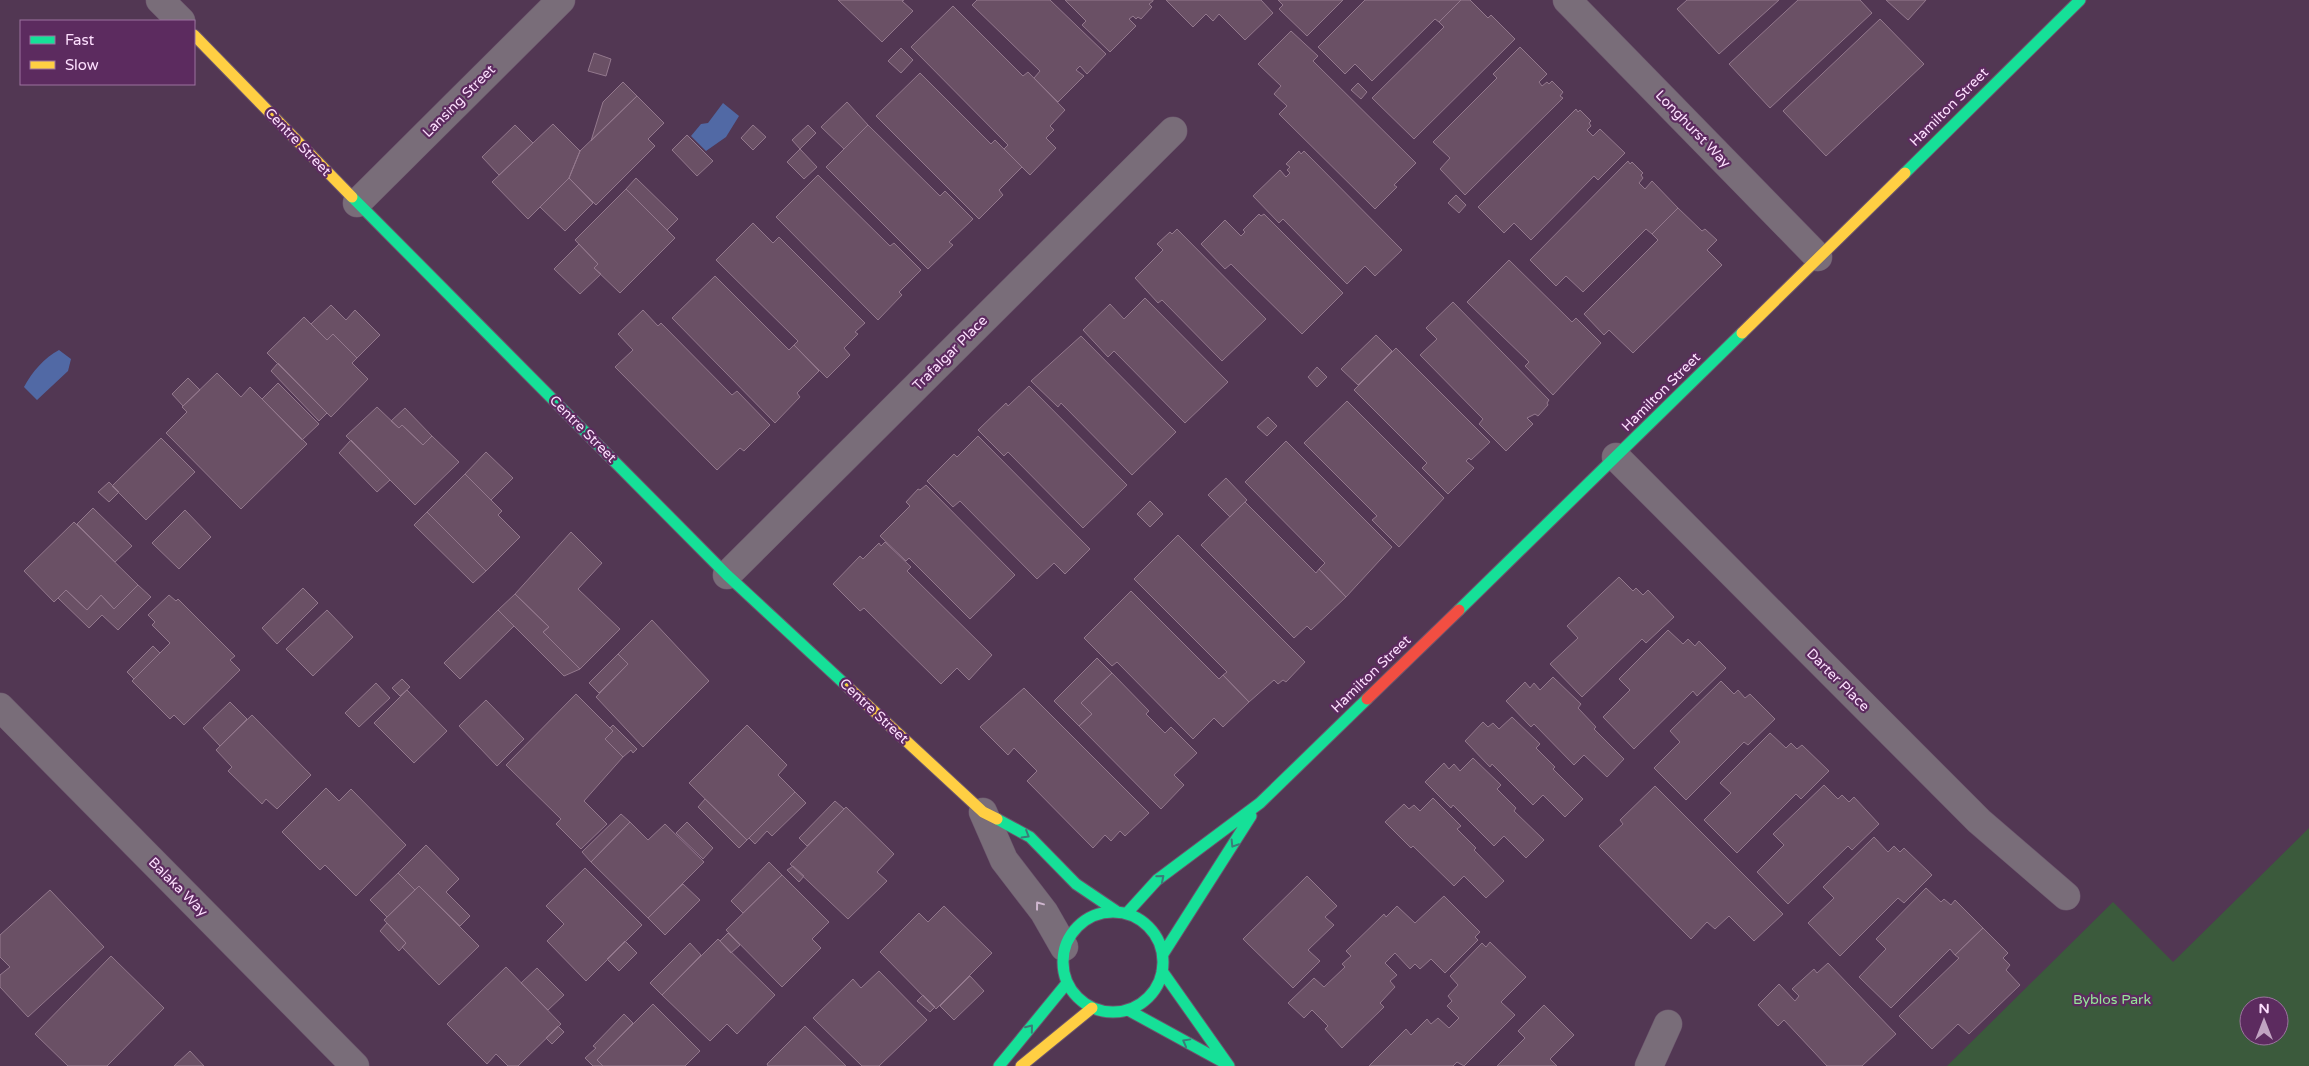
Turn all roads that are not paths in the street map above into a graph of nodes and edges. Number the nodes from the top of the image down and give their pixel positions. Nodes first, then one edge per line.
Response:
1 (160, 0) edge
2 (561, 0) edge
3 (1567, 0) edge
4 (2080, 0) edge
5 (180, 20) edge
6 (195, 36) edge
7 (1173, 131) dead end
8 (357, 203) junction
9 (1818, 257) junction
10 (1616, 457) junction
11 (728, 575) junction
12 (0, 707) edge
13 (1260, 802) junction
14 (983, 812) junction
15 (2066, 896) dead end
16 (1122, 912) junction
17 (1064, 947) junction
18 (1163, 954) junction
19 (1162, 971) junction
20 (1067, 983) junction
21 (1092, 1008) junction
22 (1128, 1010) junction
23 (1668, 1024) dead end
24 (355, 1066) edge
25 (999, 1066) edge
26 (1021, 1066) edge
27 (1229, 1066) edge
28 (1649, 1066) edge

1 - 5 street
2 - 8 street, Lansing Street
3 - 9 street, Longhurst Way
4 - 9 street, Hamilton Street
6 - 8 street, Centre Street
7 - 11 street, Trafalgar Place
8 - 11 street, Centre Street
9 - 10 street, Hamilton Street
10 - 13 street, Hamilton Street
10 - 15 street, Darter Place
11 - 14 street, Centre Street
12 - 24 street, Balaka Way
16 -> 13 street, Hamilton Street
13 -> 18 street, Hamilton Street
14 -> 16 street, Centre Street
17 -> 14 street, Centre Street
16 - 17 street
16 - 18 street
17 - 20 street
18 - 19 street
19 - 22 street
19 - 27 street
20 - 21 street
25 -> 20 street
21 - 22 street
21 - 26 street
27 -> 22 street
23 - 28 street

